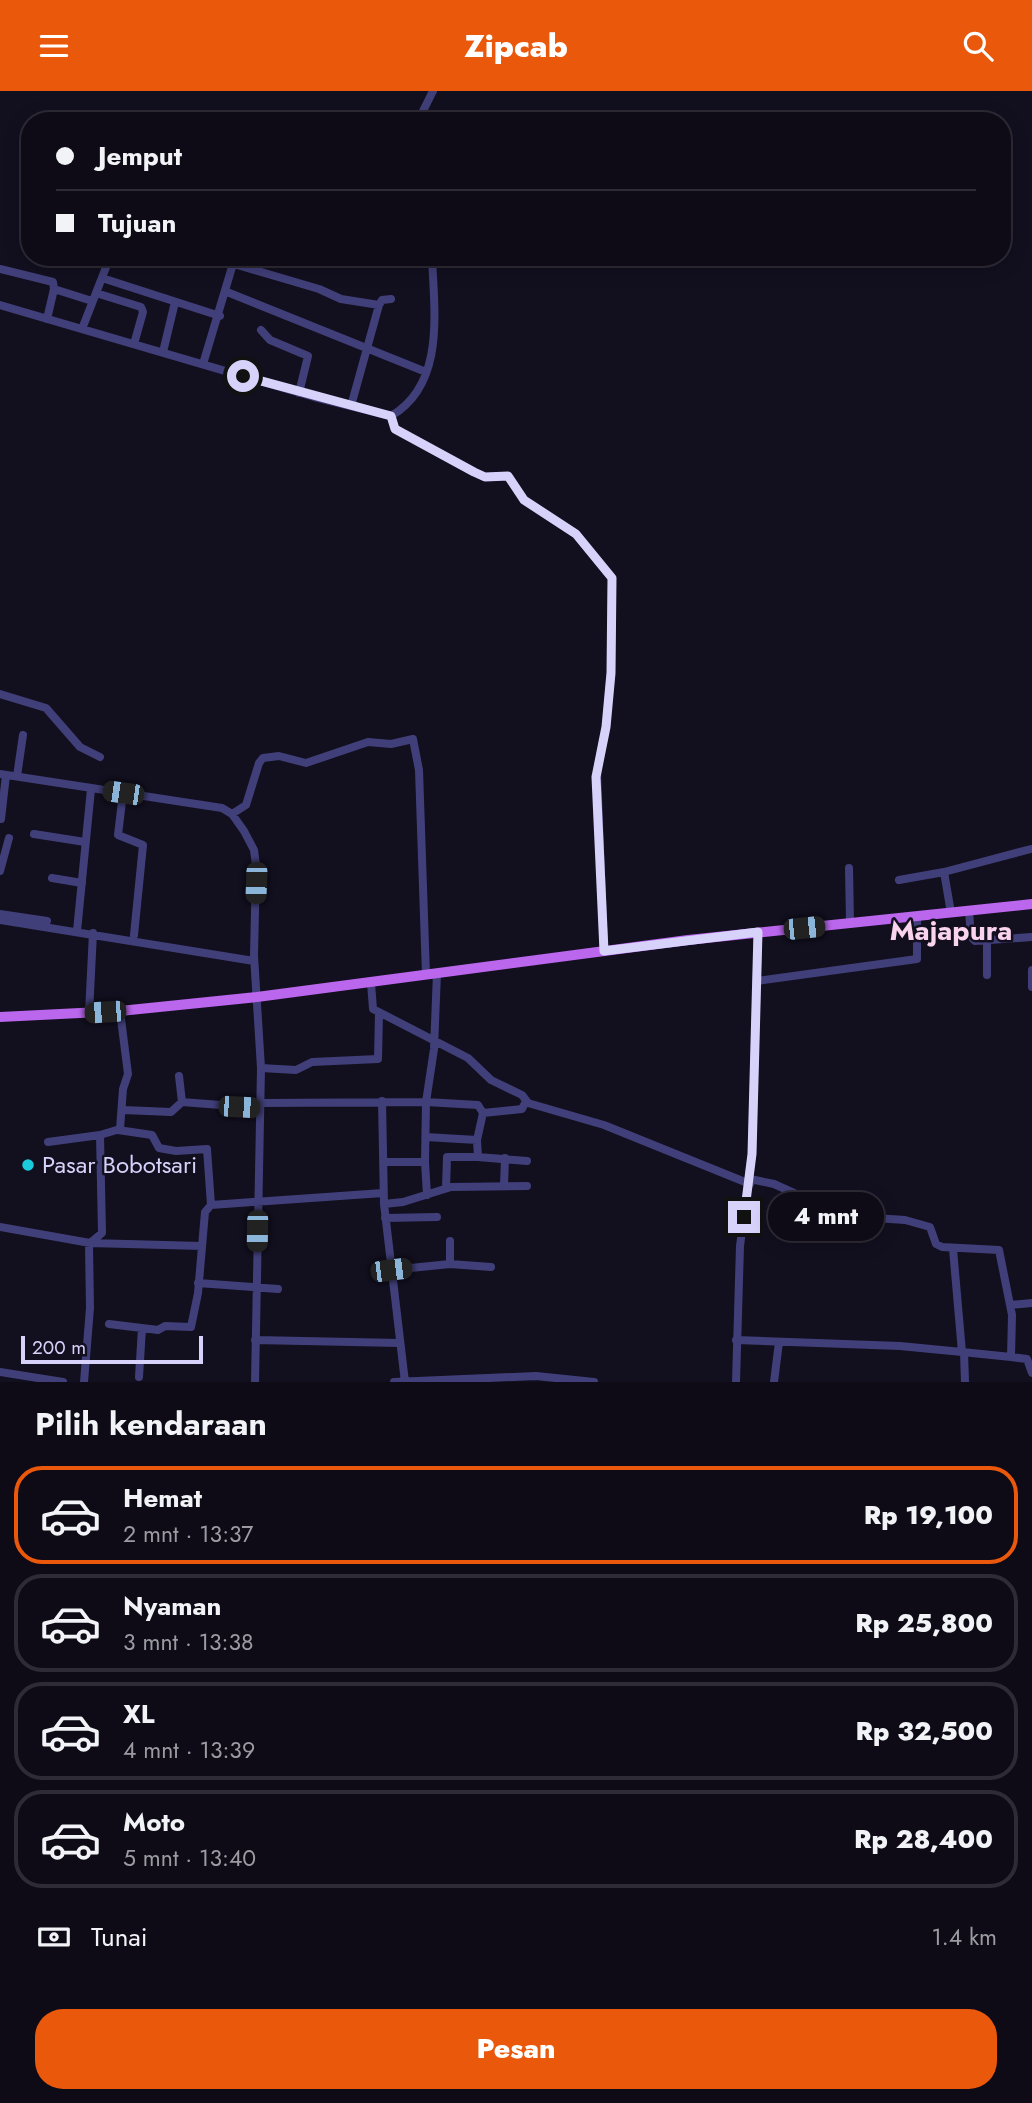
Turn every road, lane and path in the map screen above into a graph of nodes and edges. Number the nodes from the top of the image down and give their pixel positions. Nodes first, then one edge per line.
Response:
1 (433, 91) edge
2 (422, 112) edge
3 (107, 266) edge
4 (234, 266) edge
5 (250, 266) edge
6 (432, 266) edge
7 (0, 269) edge
8 (102, 278) junction
9 (54, 289) junction
10 (144, 292) junction
11 (227, 292) junction
12 (94, 297) junction
13 (391, 299) dead end
14 (175, 302) junction
15 (0, 305) edge
16 (379, 305) junction
17 (139, 306) junction
18 (220, 316) junction
19 (47, 319) junction
20 (82, 329) junction
21 (261, 330) dead end
22 (134, 344) junction
23 (368, 350) junction
24 (163, 352) junction
25 (204, 364) junction
26 (426, 372) junction
27 (299, 393) junction
28 (351, 406) junction
29 (391, 416) junction
30 (0, 694) edge
31 (23, 735) dead end
32 (100, 757) dead end
33 (3, 775) edge
34 (17, 776) junction
35 (91, 789) junction
36 (123, 793) junction
37 (232, 814) junction
38 (1, 819) edge
39 (34, 834) dead end
40 (9, 838) dead end
41 (85, 842) junction
42 (1031, 849) edge
43 (849, 868) dead end
44 (0, 871) edge
45 (944, 872) junction
46 (52, 878) dead end
47 (899, 880) dead end
48 (82, 883) junction
49 (1032, 904) edge
50 (969, 911) junction
51 (951, 913) junction
52 (0, 914) edge
53 (918, 917) junction
54 (0, 920) edge
55 (849, 923) junction
56 (78, 928) junction
57 (758, 932) junction
58 (93, 933) junction
59 (134, 935) junction
60 (1032, 937) edge
61 (987, 940) junction
62 (604, 951) junction
63 (254, 958) junction
64 (1032, 970) edge
65 (432, 974) junction
66 (987, 975) dead end
67 (757, 981) junction
68 (371, 983) junction
69 (1032, 986) edge
70 (257, 997) junction
71 (120, 1011) junction
72 (89, 1013) junction
73 (379, 1013) junction
74 (0, 1017) edge
75 (435, 1041) junction
76 (261, 1068) junction
77 (179, 1076) dead end
78 (382, 1101) junction
79 (526, 1101) junction
80 (181, 1102) junction
81 (426, 1102) junction
82 (260, 1106) junction
83 (123, 1110) junction
84 (483, 1113) junction
85 (118, 1130) junction
86 (100, 1135) junction
87 (426, 1137) junction
88 (477, 1140) junction
89 (48, 1142) dead end
90 (478, 1157) junction
91 (505, 1158) junction
92 (527, 1161) dead end
93 (383, 1162) junction
94 (425, 1162) junction
95 (750, 1182) junction
96 (505, 1186) junction
97 (527, 1186) dead end
98 (446, 1188) junction
99 (383, 1193) junction
100 (427, 1195) junction
101 (257, 1203) junction
102 (384, 1204) junction
103 (211, 1205) junction
104 (437, 1217) dead end
105 (385, 1218) junction
106 (0, 1227) edge
107 (450, 1241) dead end
108 (90, 1243) junction
109 (202, 1246) junction
110 (953, 1249) junction
111 (450, 1264) junction
112 (491, 1267) dead end
113 (391, 1270) junction
114 (198, 1283) junction
115 (255, 1287) junction
116 (278, 1289) dead end
117 (1032, 1303) edge
118 (1010, 1305) junction
119 (109, 1324) dead end
120 (142, 1328) junction
121 (255, 1340) junction
122 (736, 1341) junction
123 (779, 1342) junction
124 (400, 1343) junction
125 (963, 1352) junction
126 (1011, 1357) junction
127 (0, 1373) edge
128 (1032, 1373) edge
129 (139, 1377) dead end
130 (464, 1380) edge
131 (59, 1382) edge
132 (84, 1382) edge
133 (255, 1382) edge
134 (394, 1382) edge
135 (405, 1382) edge
136 (594, 1382) edge
137 (736, 1382) edge
138 (774, 1382) edge
139 (965, 1382) edge

1 - 2 street
3 - 8 street
4 - 11 street
5 - 16 street
6 - 26 street
7 - 9 street
8 - 10 street
8 - 12 street
9 - 12 street
9 - 19 street
10 - 14 street
10 - 17 street
11 - 18 street
11 - 23 street
12 - 17 street
12 - 20 street
13 - 16 street
14 - 18 street
14 - 24 street
15 - 19 street
16 - 23 street
17 - 22 street
18 - 25 street
19 - 20 street
20 - 22 street
21 - 27 street
22 - 24 street
23 - 26 street
23 - 28 street
24 - 25 street
25 - 27 street
26 - 29 street
27 - 28 street
28 - 29 street
29 - 62 street
30 - 32 street
31 - 34 street
33 - 34 street
33 - 38 street
34 - 35 street
35 - 36 street
35 - 41 street
36 - 37 street
36 - 59 street
37 - 63 street
37 - 65 street
39 - 41 street
40 - 44 street
41 - 48 street
42 - 45 street
43 - 55 street
45 - 47 street
45 - 51 street
46 - 48 street
48 - 56 street
49 - 50 main road
50 - 51 main road
50 - 61 street
51 - 53 main road
52 - 56 street
53 - 55 main road
53 - 67 street
54 - 56 street
55 - 57 main road
56 - 58 street
56 - 59 street
57 - 62 main road
57 - 67 street
58 - 63 street
58 - 72 street
59 - 63 street
60 - 61 street
61 - 66 street
62 - 65 main road
63 - 70 street
64 - 69 street
65 - 68 main road
65 - 75 street
67 - 95 street
68 - 70 main road
68 - 73 street
70 - 71 main road
70 - 76 street
71 - 72 main road
71 - 83 street
72 - 74 main road
73 - 75 street
73 - 76 street
75 - 79 street
75 - 81 street
76 - 82 street
77 - 80 street
78 - 81 street
78 - 82 street
78 - 93 street
79 - 84 street
79 - 95 street
80 - 82 street
80 - 83 street
81 - 84 street
81 - 87 street
82 - 101 street
83 - 85 street
84 - 88 street
85 - 86 street
85 - 103 street
86 - 89 street
86 - 108 street
87 - 88 street
87 - 94 street
88 - 90 street
90 - 91 street
90 - 98 street
91 - 92 street
91 - 96 street
93 - 94 street
93 - 99 street
94 - 100 street
95 - 110 street
95 - 122 street
96 - 97 street
96 - 98 street
98 - 100 street
99 - 101 street
99 - 102 street
100 - 102 street
101 - 103 street
101 - 115 street
102 - 105 street
103 - 109 street
104 - 105 street
105 - 113 street
106 - 108 street
107 - 111 street
108 - 109 street
108 - 132 street
109 - 114 street
110 - 118 street
110 - 125 street
111 - 112 street
111 - 113 street
113 - 124 street
114 - 115 street
114 - 120 street
115 - 116 street
115 - 121 street
117 - 118 street
118 - 126 street
119 - 120 street
120 - 129 street
121 - 124 street
121 - 133 street
122 - 123 street
122 - 137 street
123 - 125 street
123 - 138 street
124 - 135 street
125 - 126 street
125 - 139 street
126 - 128 street
127 - 131 street
130 - 135 street
130 - 136 street
134 - 135 street

